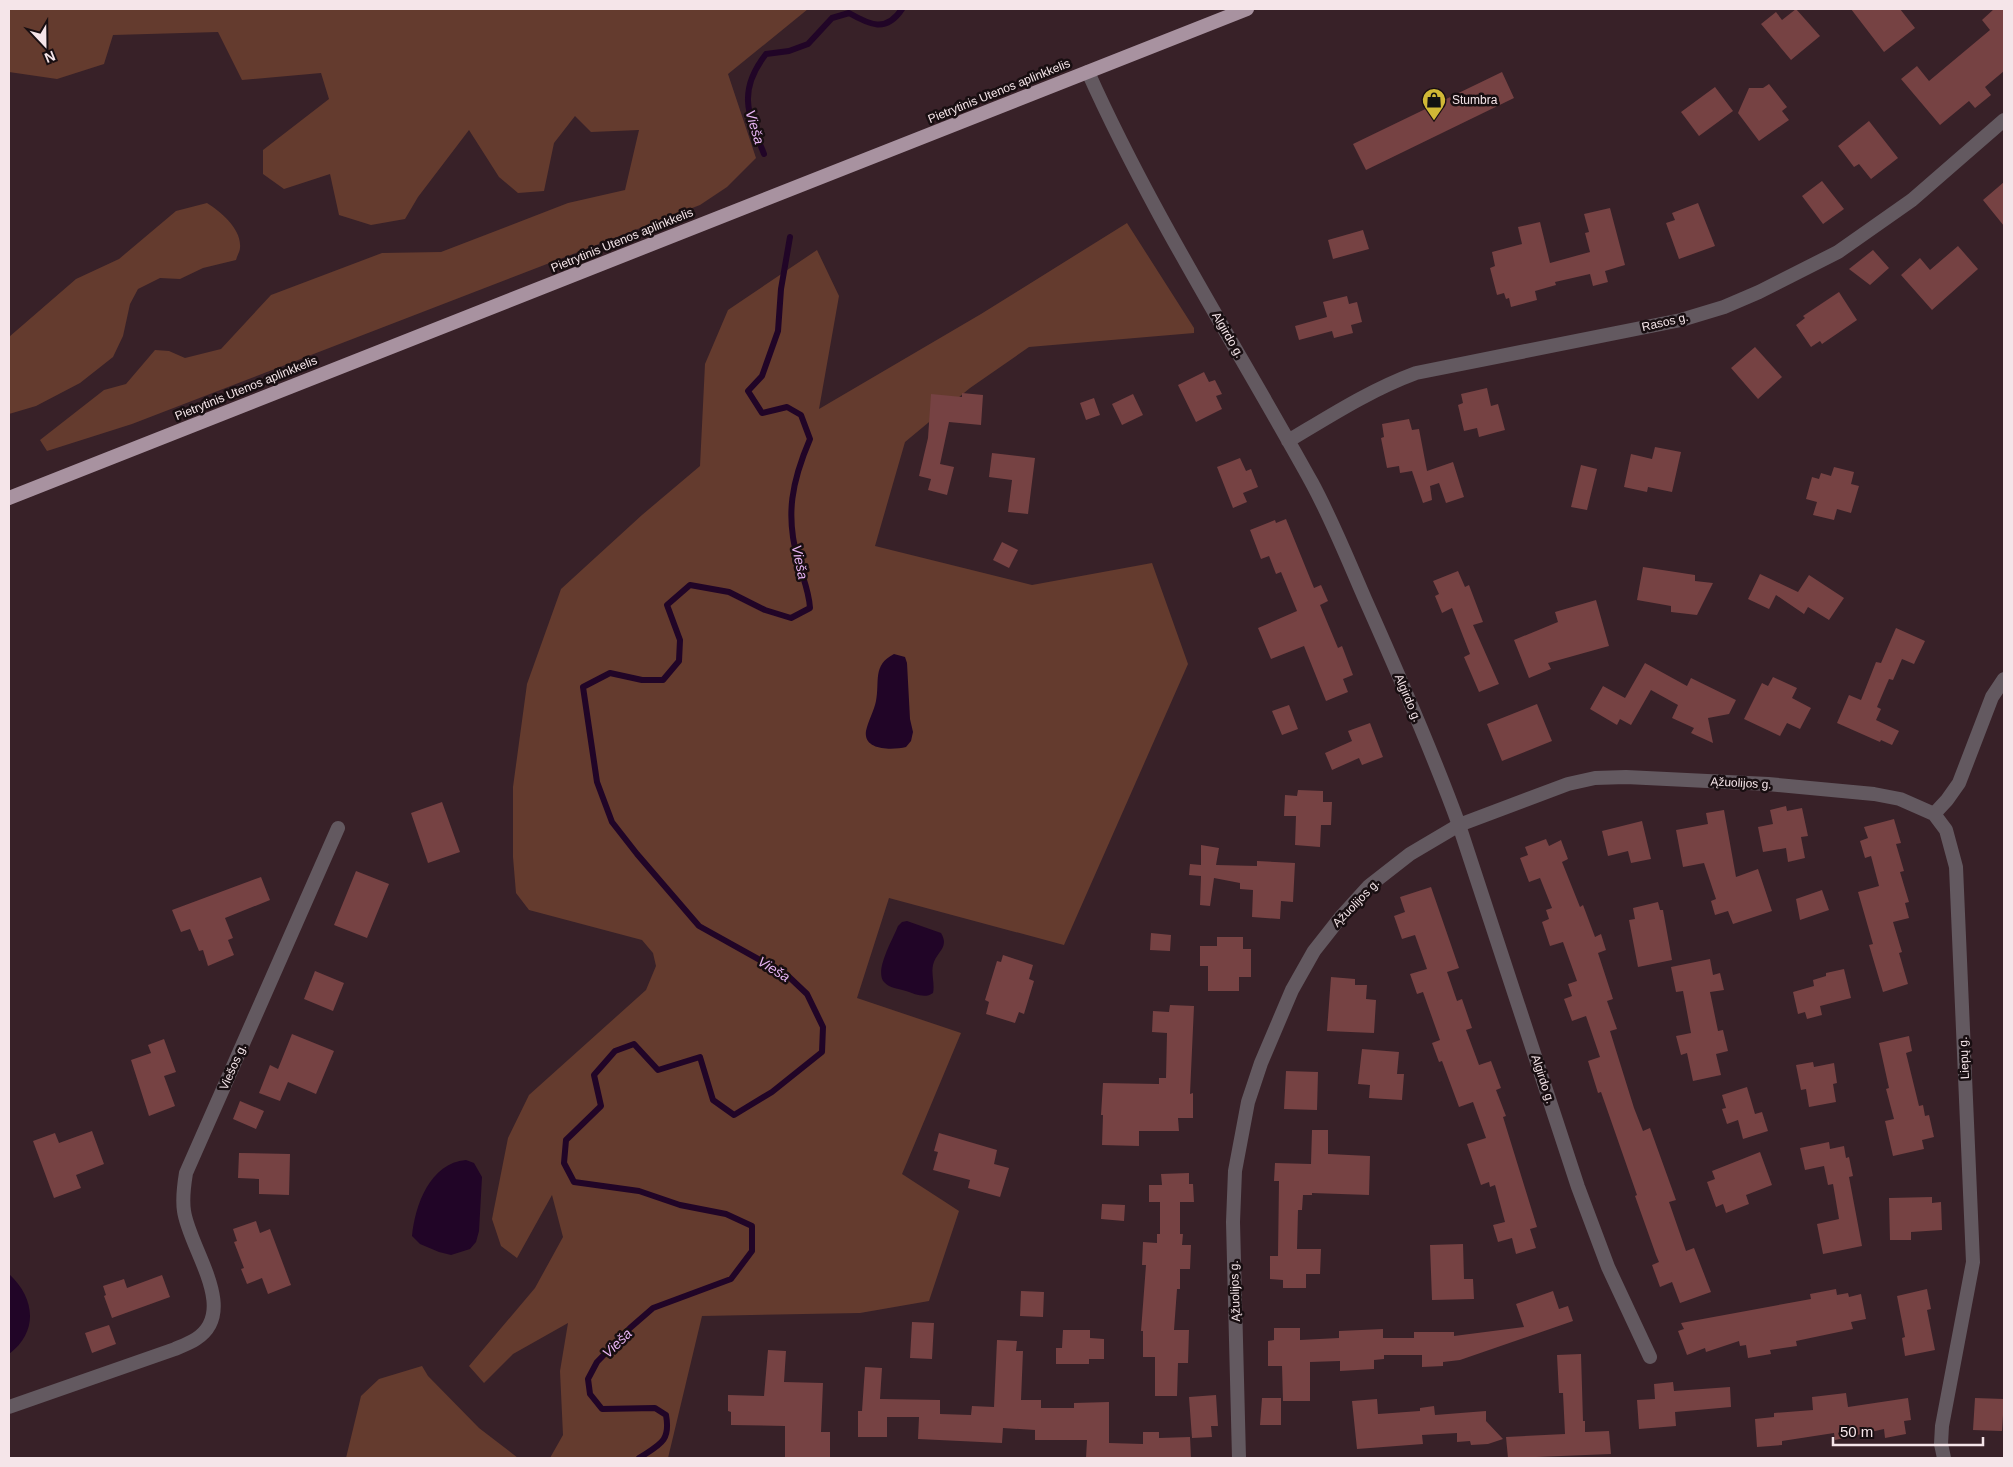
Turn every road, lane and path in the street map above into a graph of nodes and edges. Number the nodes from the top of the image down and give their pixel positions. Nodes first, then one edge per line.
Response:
1 (1247, 9) edge
2 (1088, 72) junction
3 (2004, 120) edge
4 (1288, 441) junction
5 (9, 498) edge
6 (2004, 679) edge
7 (1934, 814) junction
8 (1458, 825) junction
9 (338, 828) dead end
10 (1650, 1358) dead end
11 (9, 1407) edge
12 (1239, 1458) edge
13 (1944, 1458) edge

1 - 2 highway, Pietrytinis Utenos aplinkkelis
2 - 4 street, Algirdo g.
2 - 5 highway, Pietrytinis Utenos aplinkkelis
3 - 4 street, Rasos g.
4 - 8 street, Algirdo g.
6 - 7 street
7 - 8 street, Ąžuolijos g.
7 - 13 street, Liepų g.
8 - 10 street, Algirdo g.
8 - 12 street, Ąžuolijos g.
9 - 11 street, Viešos g.

